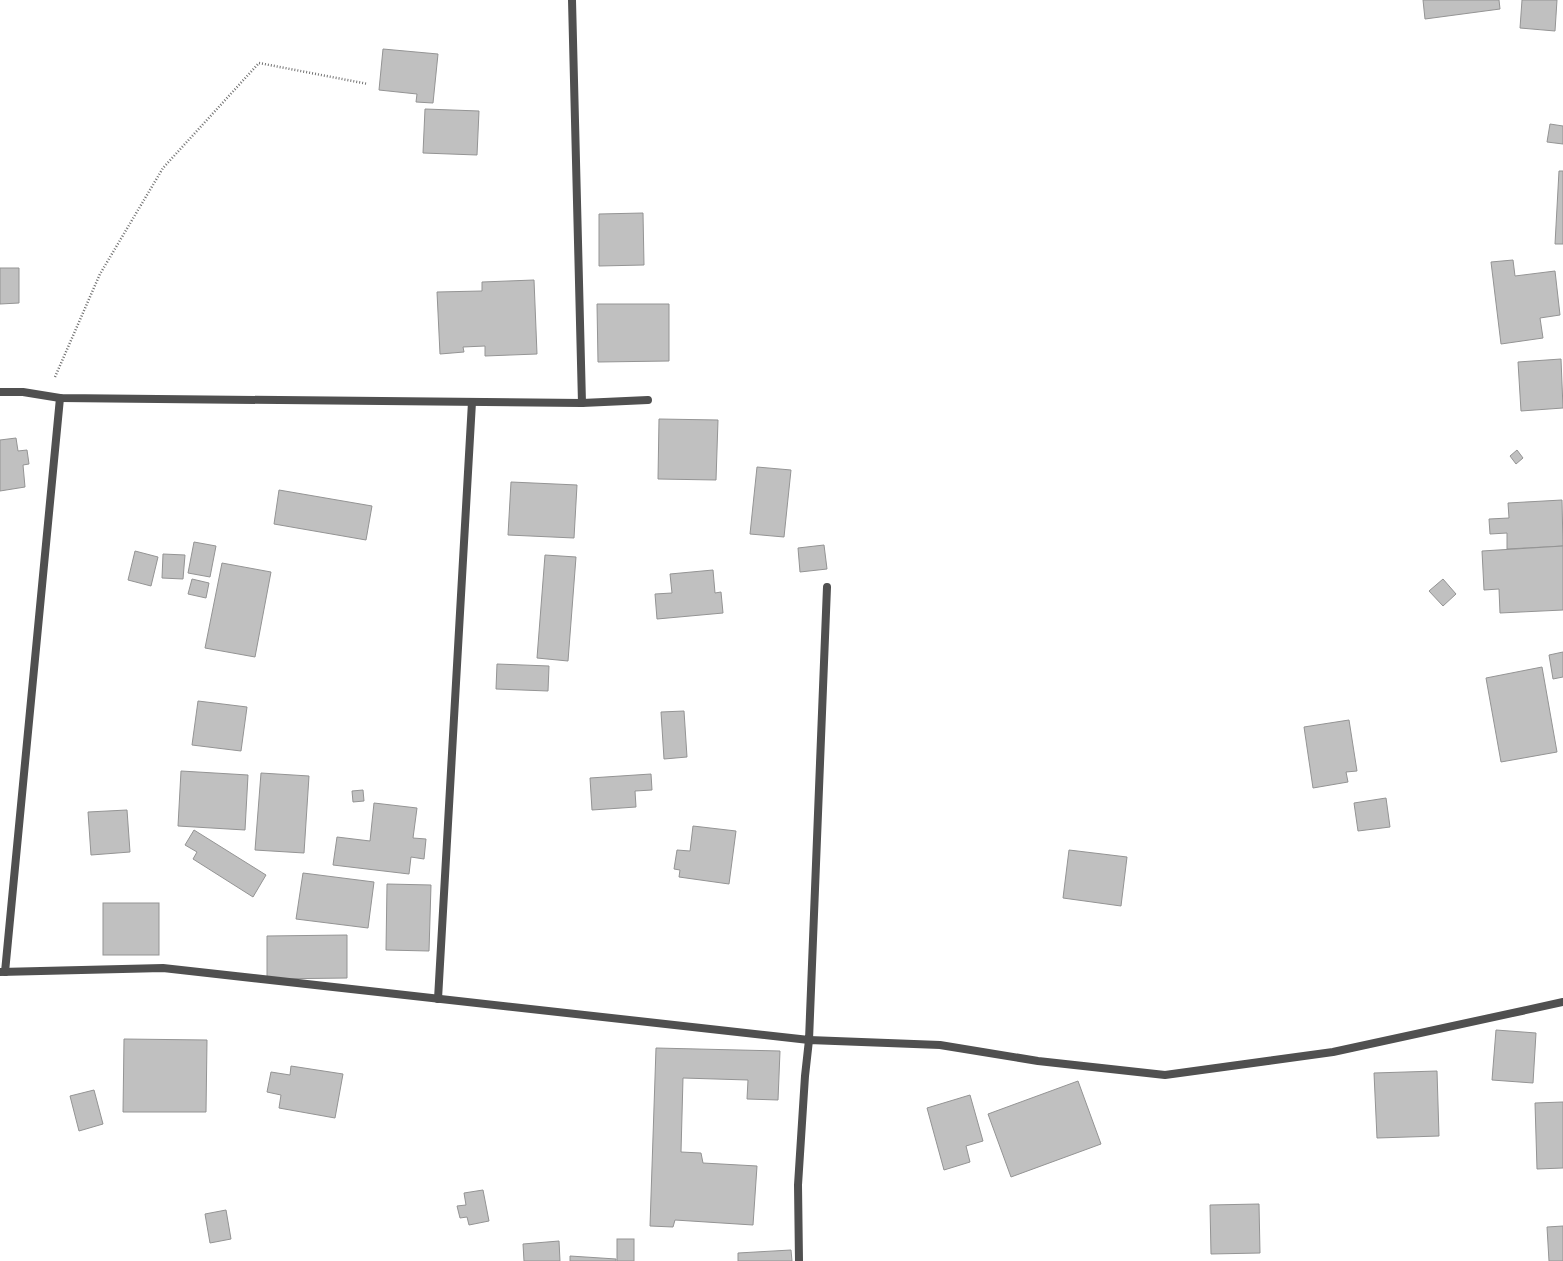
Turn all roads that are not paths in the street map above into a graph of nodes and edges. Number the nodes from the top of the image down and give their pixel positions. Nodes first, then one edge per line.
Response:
1 (572, 0) edge
2 (0, 392) edge
3 (60, 398) junction
4 (648, 400) dead end
5 (472, 402) junction
6 (582, 403) junction
7 (827, 587) dead end
8 (2, 972) edge
9 (438, 999) junction
10 (1563, 1002) edge
11 (809, 1040) junction
12 (799, 1261) edge

1 - 6 street
2 - 3 street
3 - 5 street
3 - 8 street
4 - 6 street
5 - 6 street
5 - 9 street
7 - 11 street
8 - 9 street
9 - 11 street
10 - 11 street
11 - 12 street

